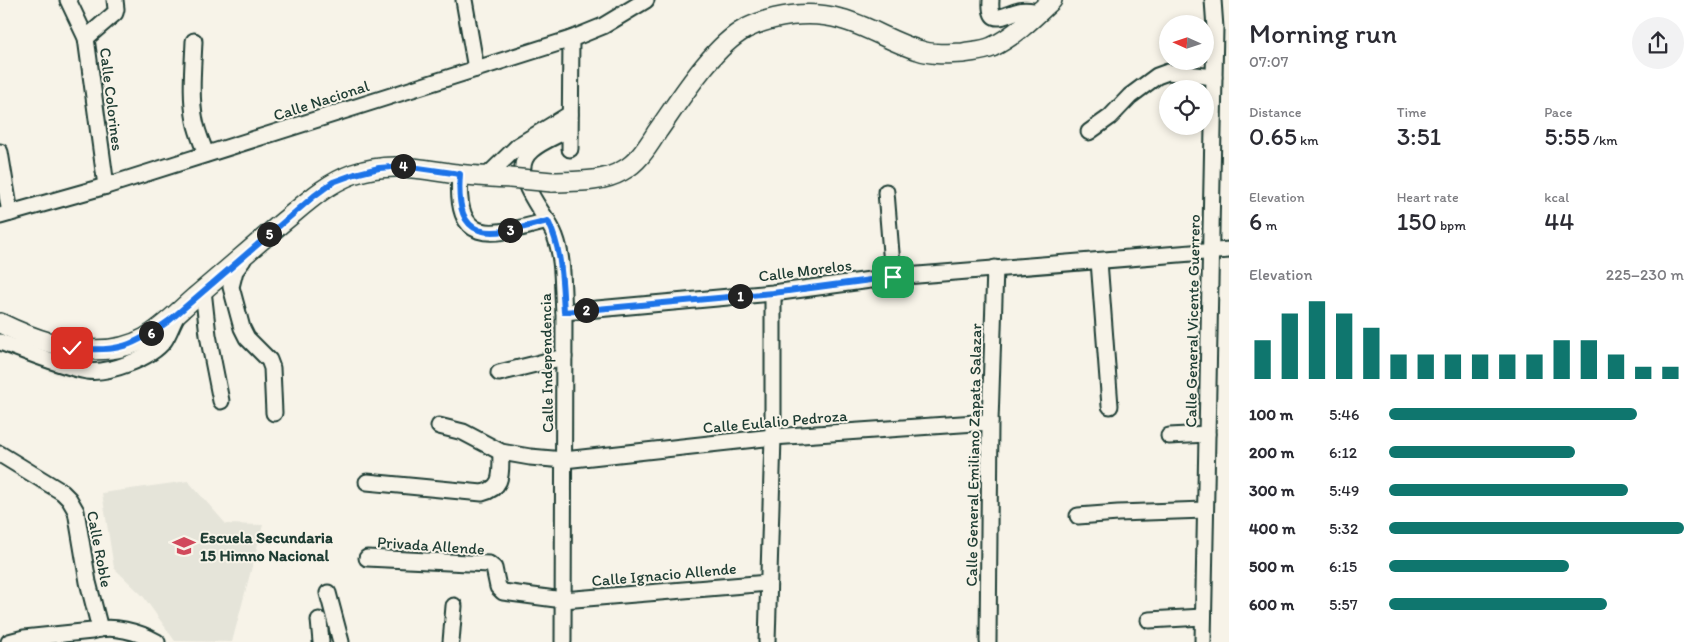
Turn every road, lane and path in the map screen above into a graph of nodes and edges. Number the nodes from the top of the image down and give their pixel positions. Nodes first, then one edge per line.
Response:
1 (68, 0) edge
2 (115, 0) edge
3 (464, 0) edge
4 (646, 0) edge
5 (991, 0) edge
6 (1212, 0) edge
7 (1045, 6) edge
8 (86, 38) junction
9 (571, 40) junction
10 (194, 42) dead end
11 (476, 69) junction
12 (1214, 77) junction
13 (569, 121) junction
14 (1089, 132) dead end
15 (570, 150) dead end
16 (0, 152) edge
17 (206, 154) junction
18 (460, 174) junction
19 (487, 176) junction
20 (106, 186) junction
21 (886, 192) dead end
22 (5, 214) edge
23 (548, 221) junction
24 (253, 247) junction
25 (1229, 250) edge
26 (1211, 252) junction
27 (1098, 261) junction
28 (995, 268) junction
29 (893, 277) junction
30 (203, 290) junction
31 (773, 293) junction
32 (179, 311) junction
33 (564, 312) junction
34 (0, 323) edge
35 (0, 342) edge
36 (564, 357) junction
37 (499, 373) dead end
38 (222, 401) dead end
39 (1110, 406) dead end
40 (274, 413) dead end
41 (990, 422) junction
42 (439, 426) dead end
43 (1207, 434) junction
44 (1169, 436) dead end
45 (773, 437) junction
46 (501, 452) junction
47 (0, 454) edge
48 (564, 460) junction
49 (367, 482) dead end
50 (1206, 510) junction
51 (1078, 516) dead end
52 (368, 558) dead end
53 (768, 583) junction
54 (328, 593) dead end
55 (564, 600) junction
56 (454, 606) dead end
57 (1203, 617) junction
58 (319, 620) dead end
59 (1149, 620) dead end
60 (95, 634) edge
61 (8, 642) edge
62 (156, 642) edge
63 (321, 642) edge
64 (341, 642) edge
65 (451, 642) edge
66 (563, 642) edge
67 (767, 642) edge
68 (988, 642) edge
69 (1203, 642) edge

1 - 8 street
2 - 8 street, Calle Colorines
3 - 11 street
4 - 9 street, Calle Nacional
5 - 7 street
6 - 12 street, Calle General Vicente Guerrero
7 - 19 main road, bridge
8 - 20 street, Calle Colorines
9 - 11 street, Calle Nacional
9 - 13 street
10 - 17 street
11 - 17 street, Calle Nacional
12 - 14 street
12 - 26 street, Calle General Vicente Guerrero
13 - 15 street
13 - 19 street
13 - 23 street, Calle Independencia
16 - 22 street
17 - 20 street, Calle Nacional
18 - 19 main road
18 - 23 street
18 - 24 main road
20 - 22 street, Calle Nacional
21 - 29 street
23 - 33 street, Calle Independencia
24 - 30 main road
24 - 40 street
25 - 26 street, Calle Morelos
26 - 27 street, Calle Morelos
26 - 43 street, Calle General Vicente Guerrero
27 - 28 street, Calle Morelos
27 - 39 street
28 - 29 street, Calle Morelos
28 - 41 street, Calle General Emiliano Zapata Salazar
29 - 31 street, Calle Morelos
30 - 32 main road
30 - 38 street
31 - 33 street, Calle Morelos
31 - 45 street
32 - 34 main road
32 - 35 street
33 - 36 street, Calle Independencia
36 - 37 street
36 - 48 street, Calle Independencia
41 - 45 street, Calle Eulalio Pedroza
41 - 68 street, Calle General Emiliano Zapata Salazar
42 - 46 street, Calle Eulalio Pedroza
43 - 44 street
43 - 50 street, Calle General Vicente Guerrero
45 - 48 street, Calle Eulalio Pedroza
45 - 53 street
46 - 48 street, Calle Eulalio Pedroza
46 - 49 street
47 - 60 street, Calle Roble
48 - 55 street, Calle Independencia
50 - 51 street
50 - 57 street, Calle General Vicente Guerrero
52 - 55 street, Privada Allende
53 - 55 street, Calle Ignacio Allende
53 - 67 street
54 - 64 street
55 - 66 street, Calle Independencia
56 - 65 street
57 - 59 street
57 - 69 street, Calle General Vicente Guerrero
58 - 63 street
60 - 61 street
60 - 62 street

